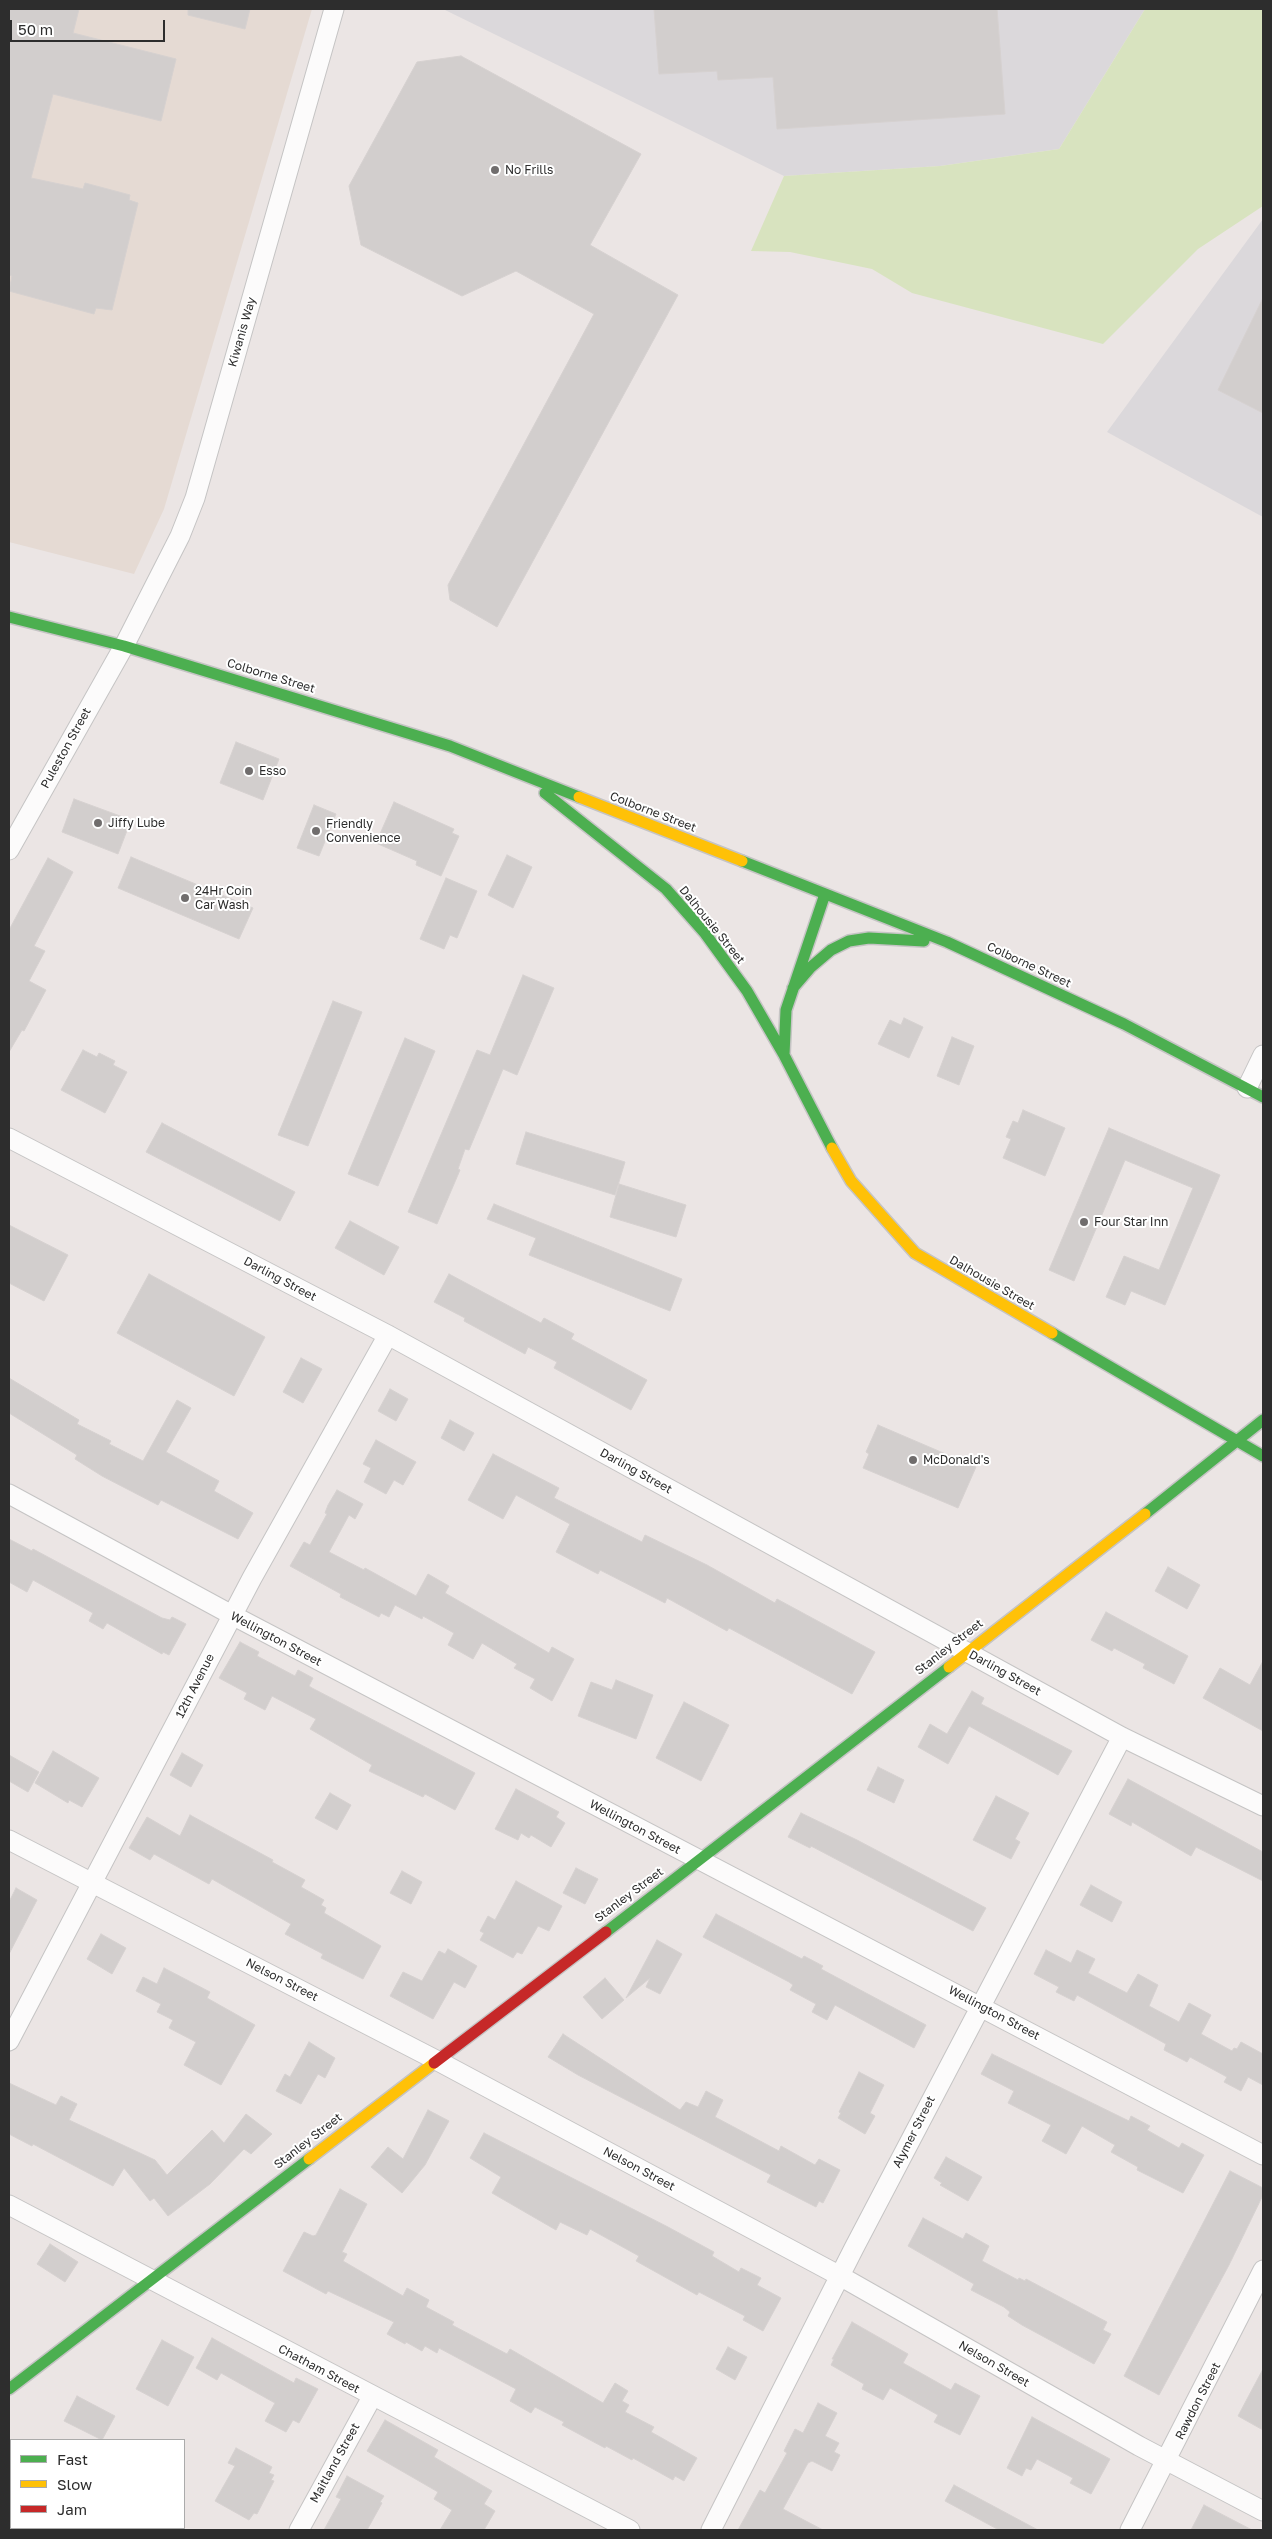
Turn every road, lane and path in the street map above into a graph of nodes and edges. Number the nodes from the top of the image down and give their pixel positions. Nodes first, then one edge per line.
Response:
1 (334, 9) edge
2 (9, 617) edge
3 (124, 646) junction
4 (525, 776) junction
5 (9, 850) edge
6 (825, 894) junction
7 (947, 942) junction
8 (793, 988) junction
9 (784, 1055) junction
10 (1263, 1055) edge
11 (1255, 1092) edge
12 (9, 1138) edge
13 (388, 1335) junction
14 (1263, 1420) edge
15 (1238, 1442) junction
16 (1263, 1456) edge
17 (9, 1494) edge
18 (232, 1615) junction
19 (965, 1651) junction
20 (1122, 1737) junction
21 (1263, 1806) edge
22 (9, 1840) edge
23 (698, 1861) junction
24 (94, 1882) junction
25 (980, 2005) junction
26 (9, 2041) edge
27 (436, 2060) junction
28 (1263, 2155) edge
29 (9, 2205) edge
30 (1263, 2270) edge
31 (840, 2276) junction
32 (152, 2280) junction
33 (9, 2388) edge
34 (372, 2397) junction
35 (1167, 2461) junction
36 (1263, 2511) edge
37 (299, 2530) edge
38 (630, 2530) edge
39 (711, 2530) edge
40 (1130, 2530) edge

1 - 3 street, Kiwanis Way
2 - 3 main road, Colborne Street
3 - 4 main road, Colborne Street
3 - 5 street, Puleston Street
4 - 6 main road, Colborne Street
4 - 9 main road, Dalhousie Street
6 - 7 main road, Colborne Street
6 - 8 main road, Dalhousie Street
7 - 8 main road
7 - 11 main road, Colborne Street
8 - 9 main road, Dalhousie Street
9 - 15 main road, Dalhousie Street
10 - 11 street
12 - 13 street, Darling Street
13 - 18 street, 12th Avenue
13 - 19 street, Darling Street
14 - 15 main road, Stanley Street
15 - 16 main road, Dalhousie Street
15 - 19 main road, Stanley Street
17 - 18 street, Wellington Street
18 - 23 street, Wellington Street
18 - 24 street, 12th Avenue
19 - 20 street, Darling Street
19 - 23 main road, Stanley Street
20 - 21 street, Darling Street
20 - 25 street, Alymer Street
22 - 24 street, Nelson Street
23 - 25 street, Wellington Street
23 - 27 main road, Stanley Street
24 - 26 street, 12th Avenue
24 - 27 street, Nelson Street
25 - 28 street, Wellington Street
25 - 31 street, Alymer Street
27 - 31 street, Nelson Street
27 - 32 main road, Stanley Street
29 - 32 street, Chatham Street
30 - 35 street, Rawdon Street
31 - 35 street, Nelson Street
31 - 39 street, Alymer Street
32 - 33 main road, Stanley Street
32 - 34 street, Chatham Street
34 - 37 street, Maitland Street
34 - 38 street, Chatham Street
35 - 36 street, Nelson Street
35 - 40 street, Rawdon Street

